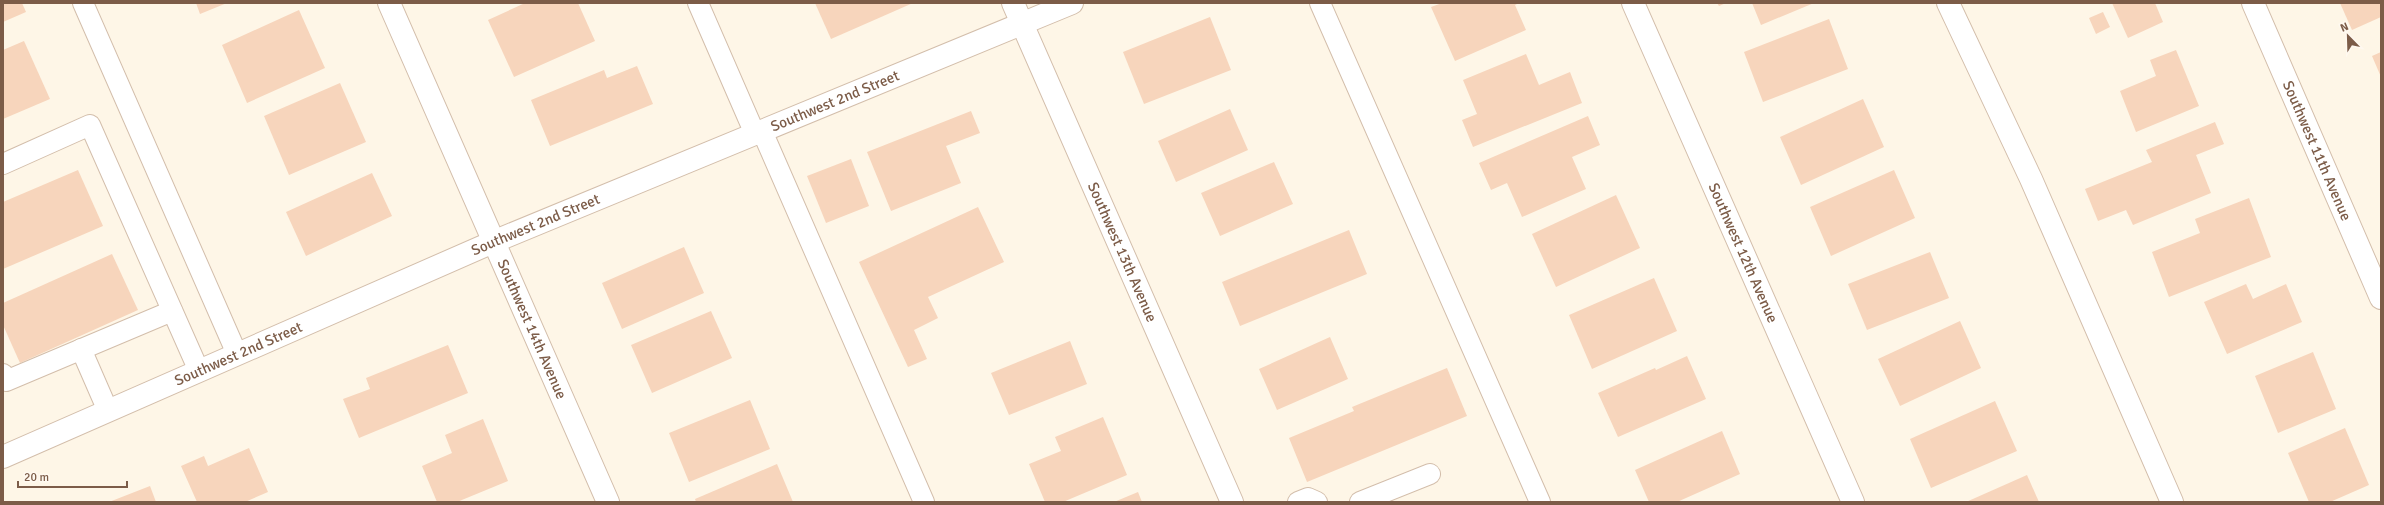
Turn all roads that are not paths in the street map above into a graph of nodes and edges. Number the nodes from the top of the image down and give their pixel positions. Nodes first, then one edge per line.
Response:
1 (83, 3) edge
2 (389, 3) edge
3 (698, 3) edge
4 (1013, 3) edge
5 (1072, 3) edge
6 (1320, 3) edge
7 (1634, 3) edge
8 (1948, 3) edge
9 (2253, 3) edge
10 (1022, 24) junction
11 (759, 133) junction
12 (3, 164) edge
13 (493, 242) junction
14 (2381, 298) edge
15 (172, 311) junction
16 (81, 349) junction
17 (237, 354) junction
18 (199, 371) junction
19 (3, 374) edge
20 (108, 411) junction
21 (3, 457) edge
22 (1430, 474) dead end
23 (608, 502) edge
24 (924, 502) edge
25 (1232, 502) edge
26 (1298, 502) edge
27 (1317, 502) edge
28 (1360, 502) edge
29 (1540, 502) edge
30 (1853, 502) edge
31 (2172, 502) edge

1 - 17 lane
2 - 13 street, Southwest 14th Avenue
3 - 11 lane
4 - 10 street, Southwest 13th Avenue
5 - 10 street, Southwest 2nd Street
6 - 29 lane
7 - 30 street, Southwest 12th Avenue
8 - 31 street
9 - 14 street, Southwest 11th Avenue
10 - 11 street, Southwest 2nd Street
10 - 25 street, Southwest 13th Avenue
11 - 13 street, Southwest 2nd Street
11 - 24 lane
12 - 15 lane
13 - 17 street, Southwest 2nd Street
13 - 23 street, Southwest 14th Avenue
15 - 16 lane
15 - 18 lane
16 - 19 lane
16 - 20 lane
17 - 18 street, Southwest 2nd Street
18 - 20 street, Southwest 2nd Street
20 - 21 street, Southwest 2nd Street
22 - 28 lane
26 - 27 lane

